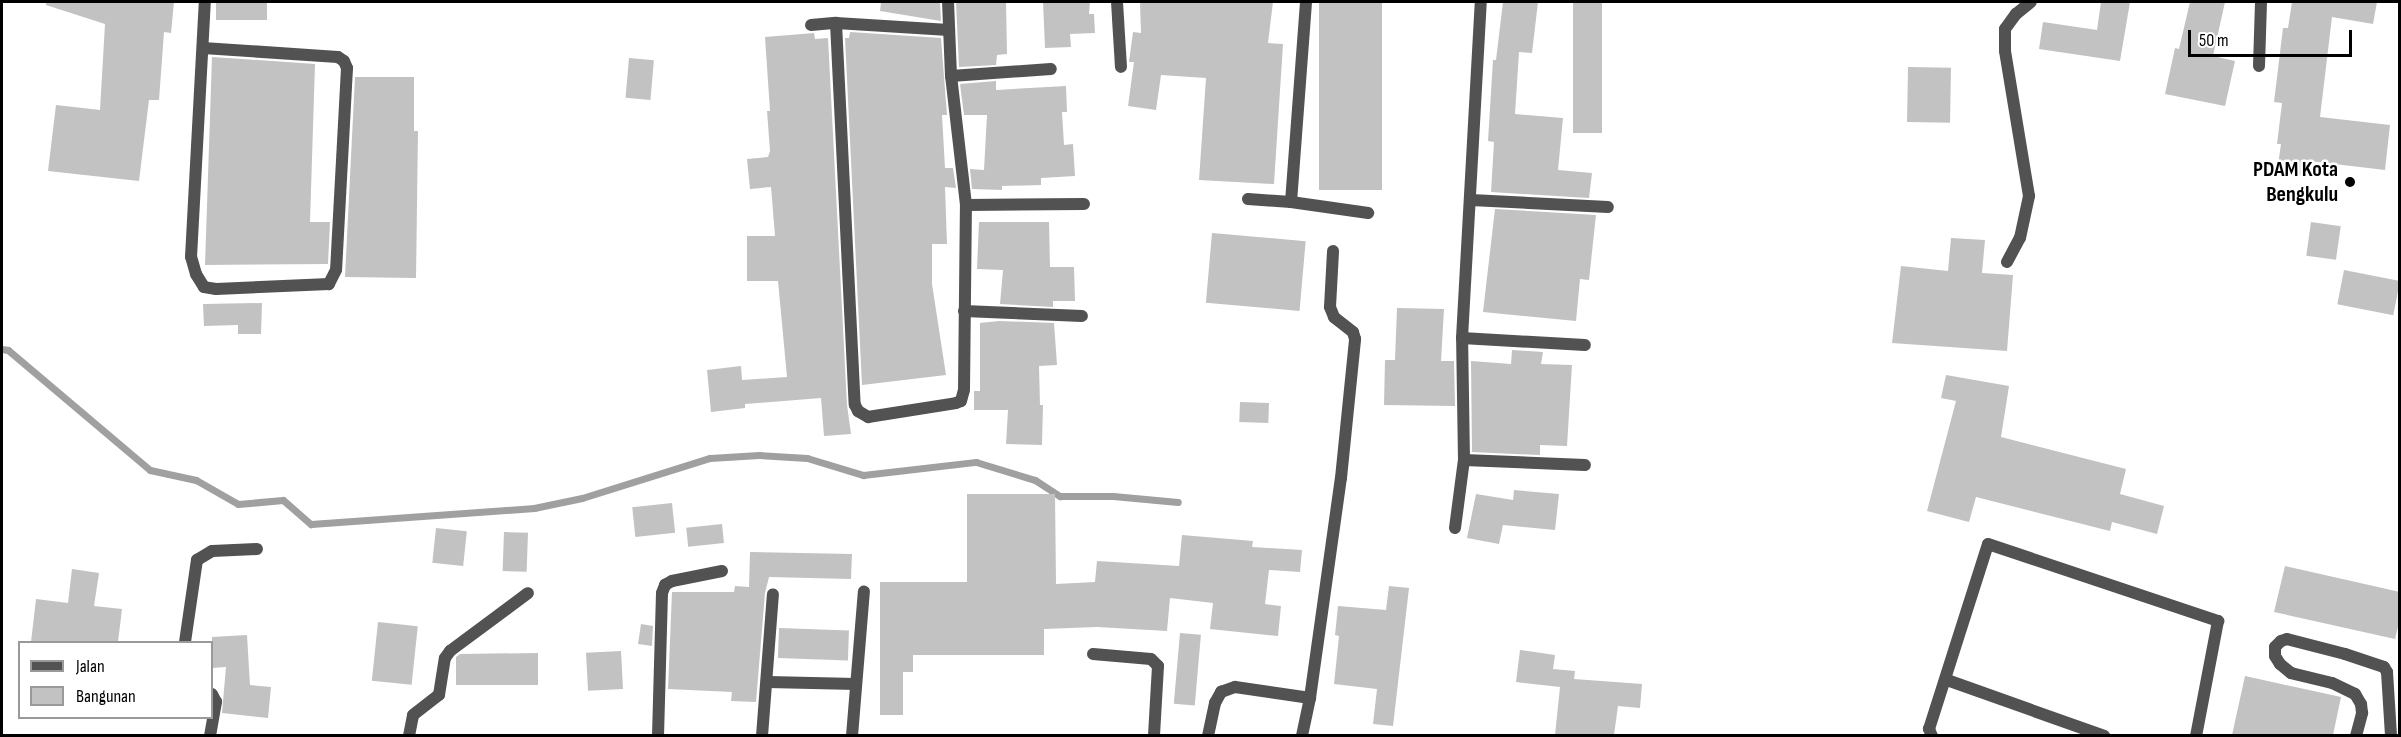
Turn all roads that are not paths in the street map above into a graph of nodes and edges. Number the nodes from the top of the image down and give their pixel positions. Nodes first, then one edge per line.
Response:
1 (205, 2) edge
2 (948, 2) edge
3 (1118, 2) edge
4 (1306, 2) edge
5 (1480, 2) edge
6 (2031, 2) edge
7 (2261, 2) edge
8 (836, 23) junction
9 (811, 25) dead end
10 (949, 30) junction
11 (203, 48) junction
12 (2259, 66) dead end
13 (1121, 67) dead end
14 (1051, 69) dead end
15 (951, 76) junction
16 (1248, 199) dead end
17 (1471, 200) junction
18 (1291, 202) junction
19 (1084, 204) dead end
20 (966, 205) junction
21 (1608, 207) dead end
22 (1368, 213) dead end
23 (1333, 251) dead end
24 (2007, 262) dead end
25 (964, 311) junction
26 (1082, 316) dead end
27 (1462, 338) junction
28 (1585, 345) dead end
29 (1464, 460) junction
30 (1585, 465) dead end
31 (1455, 528) dead end
32 (257, 549) dead end
33 (722, 571) dead end
34 (864, 591) dead end
35 (528, 593) dead end
36 (773, 594) dead end
37 (185, 641) edge
38 (1093, 654) dead end
39 (1947, 680) junction
40 (768, 682) junction
41 (856, 684) junction
42 (213, 696) edge
43 (1310, 698) junction
44 (213, 718) edge
45 (213, 719) edge
46 (210, 735) edge
47 (409, 735) edge
48 (657, 735) edge
49 (762, 735) edge
50 (852, 735) edge
51 (1154, 735) edge
52 (1208, 735) edge
53 (1302, 735) edge
54 (1932, 735) edge
55 (2104, 735) edge
56 (2196, 735) edge
57 (2356, 735) edge
58 (2391, 735) edge

1 - 11 street
2 - 10 street
3 - 13 street
4 - 18 street
5 - 17 street
6 - 24 street
7 - 12 street
8 - 9 street
8 - 10 street
8 - 25 street
10 - 15 street
11 - 11 street
14 - 15 street
15 - 20 street
16 - 18 street
17 - 21 street
17 - 27 street
18 - 22 street
19 - 20 street
20 - 25 street
23 - 43 street
25 - 26 street
27 - 28 street
27 - 29 street
29 - 30 street
29 - 31 street
32 - 37 street
33 - 48 street
34 - 41 street
35 - 47 street
36 - 40 street
38 - 51 street
39 - 54 street
39 - 55 street
39 - 56 street
40 - 41 street
40 - 49 street
41 - 50 street
42 - 44 street
43 - 52 street
43 - 53 street
45 - 46 street
57 - 58 street

